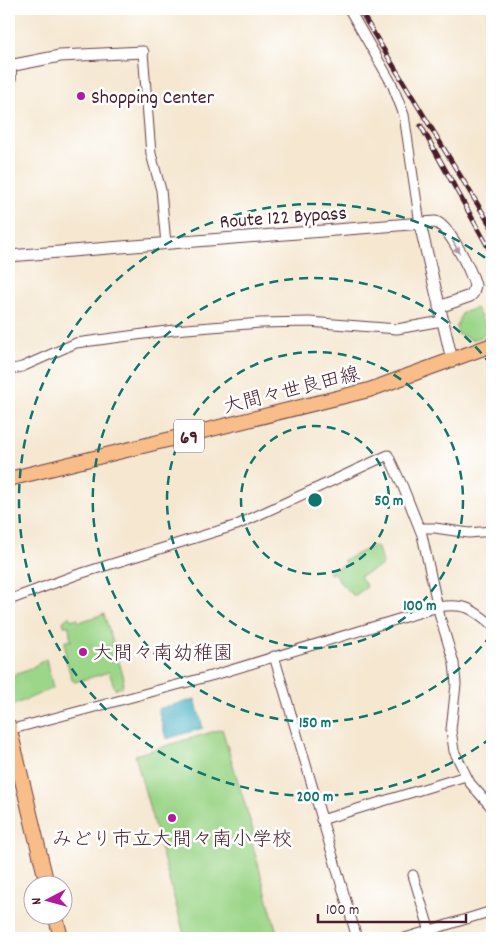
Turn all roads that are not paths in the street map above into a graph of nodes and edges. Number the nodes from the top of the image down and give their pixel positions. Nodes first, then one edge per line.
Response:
1 (349, 9) edge
2 (143, 52) joint
3 (11, 65) edge
4 (9, 108) edge
5 (420, 224) junction
6 (166, 244) junction
7 (9, 256) edge
8 (439, 307) junction
9 (442, 321) junction
10 (492, 346) edge
11 (452, 360) junction
12 (9, 370) edge
13 (9, 479) edge
14 (420, 528) junction
15 (492, 531) edge
16 (9, 600) edge
17 (438, 607) junction
18 (492, 625) edge
19 (274, 656) junction
20 (9, 729) edge
21 (466, 776) junction
22 (492, 808) edge
23 (321, 820) junction
24 (45, 874) edge
25 (413, 875) dead end
26 (492, 911) edge
27 (58, 924) edge
28 (430, 934) edge
29 (61, 938) edge
30 (357, 938) edge
31 (405, 938) edge

1 - 5 street
2 - 3 street
2 - 6 street
3 - 4 street
5 - 6 street, Route 122 Bypass
5 - 8 street
5 -> 8 street, Route 122 Bypass
6 - 7 street, Route 122 Bypass
8 - 9 street
9 - 11 street
9 - 12 street
10 - 11 main road, 大間々世良田線 / 69
11 - 13 main road, 大間々世良田線 / 69
14 - 15 street
14 - 16 street
14 - 17 street
17 - 18 street
17 - 19 street
17 - 21 street
19 - 20 street
19 - 23 street
20 - 24 main road
21 - 22 street
21 - 23 street
23 - 30 street
25 - 28 street
26 - 28 street
27 - 29 main road
28 - 31 street

